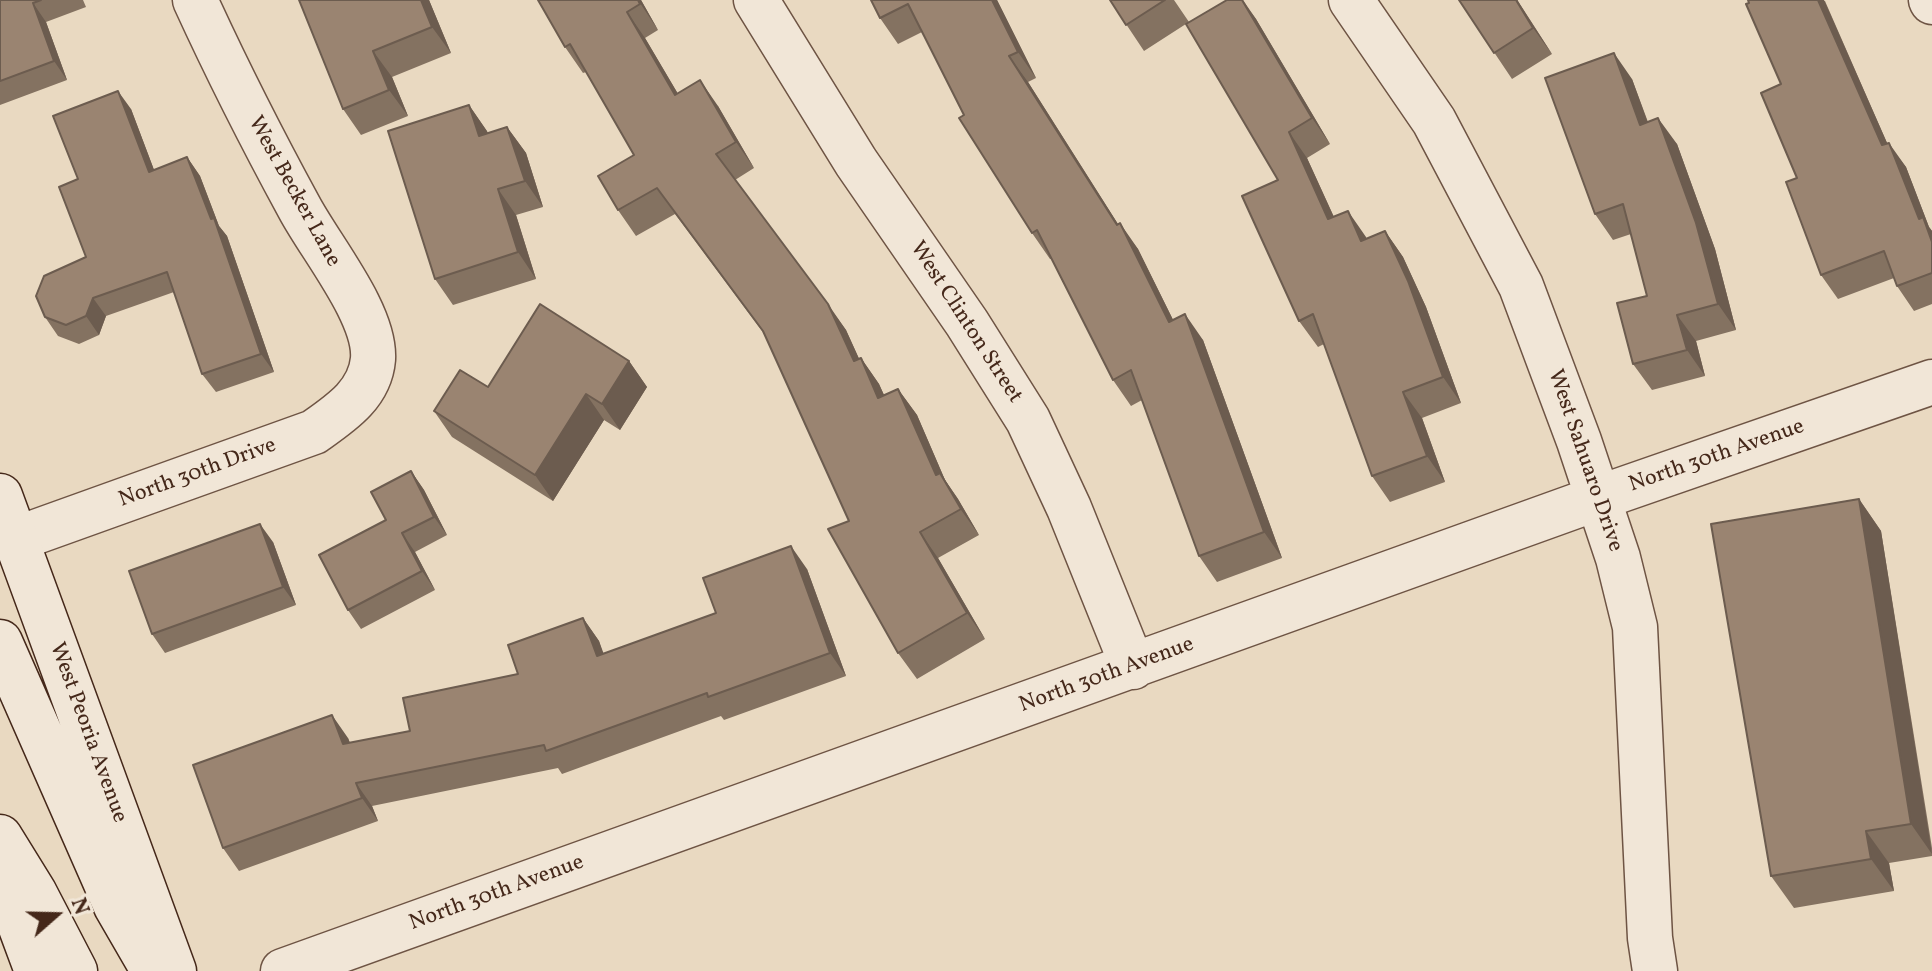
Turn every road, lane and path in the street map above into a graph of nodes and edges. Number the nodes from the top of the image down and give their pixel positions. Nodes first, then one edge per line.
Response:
1 (195, 0) edge
2 (756, 0) edge
3 (1351, 0) edge
4 (1932, 382) edge
5 (366, 387) joint
6 (0, 496) edge
7 (1598, 498) junction
8 (16, 539) junction
9 (0, 642) edge
10 (1133, 667) junction
11 (0, 837) edge
12 (0, 872) edge
13 (37, 971) edge
14 (75, 971) edge
15 (156, 971) edge
16 (174, 971) edge
17 (283, 971) edge
18 (1655, 971) edge

1 - 5 street, West Becker Lane
2 - 10 street, West Clinton Street
3 - 7 street, West Sahuaro Drive
4 - 7 street, North 30th Avenue
5 - 8 street, North 30th Drive
6 - 8 street, West Peoria Avenue
7 - 10 street, North 30th Avenue
7 - 18 street, West Sahuaro Drive
8 - 16 street, West Peoria Avenue
9 - 15 street
10 - 17 street, North 30th Avenue
11 - 14 street
12 - 13 street

